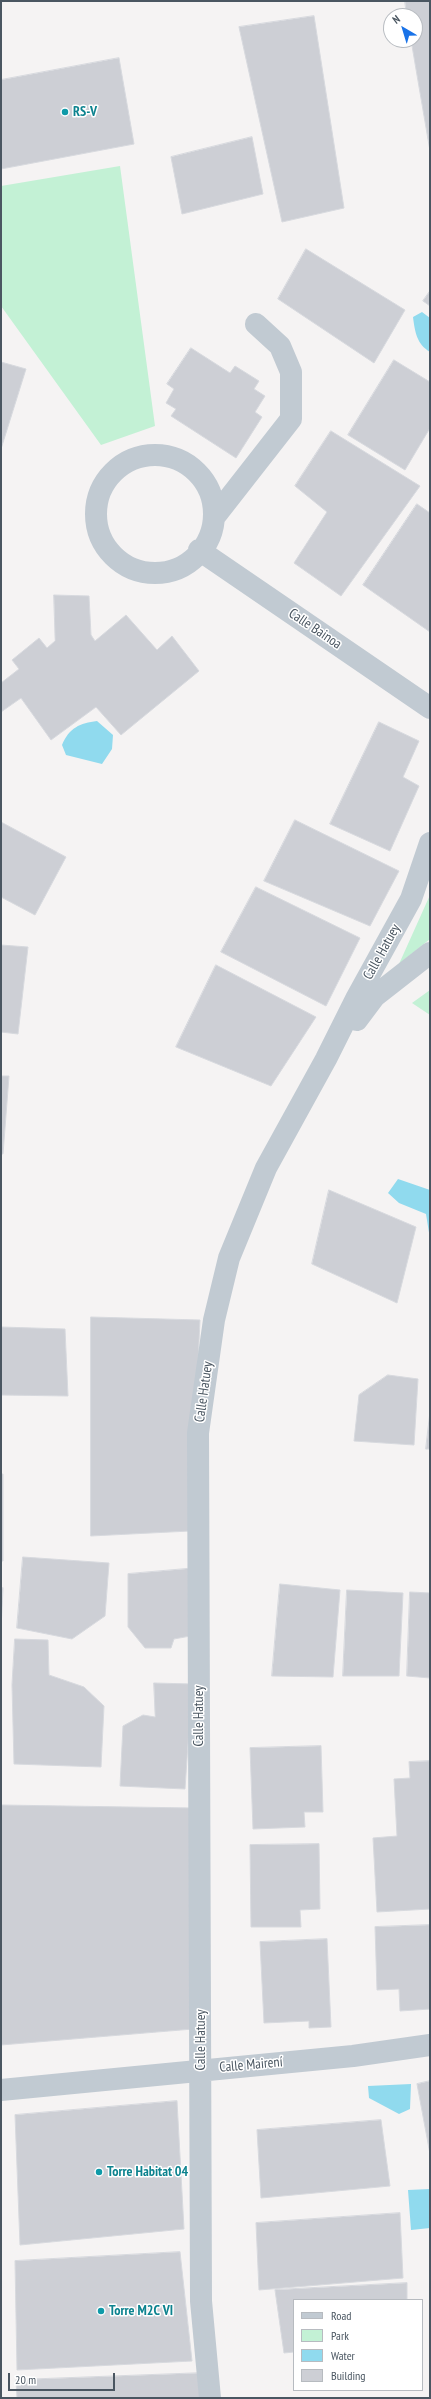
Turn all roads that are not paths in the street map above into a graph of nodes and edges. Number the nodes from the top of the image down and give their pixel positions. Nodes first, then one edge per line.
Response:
1 (256, 324) dead end
2 (216, 514) junction
3 (199, 550) junction
4 (430, 708) edge
5 (430, 843) edge
6 (430, 953) edge
7 (326, 1058) junction
8 (430, 2045) edge
9 (202, 2069) junction
10 (1, 2090) edge
11 (210, 2398) edge

1 - 2 street
2 - 3 street
2 - 3 street
3 - 4 street, Calle Bainoa
5 - 7 street, Calle Hatuey
6 - 7 street, Calle Hatuey
7 - 9 street, Calle Hatuey
8 - 9 street, Calle Mairení
9 - 10 street, Calle Mairení
9 - 11 street, Calle Hatuey

